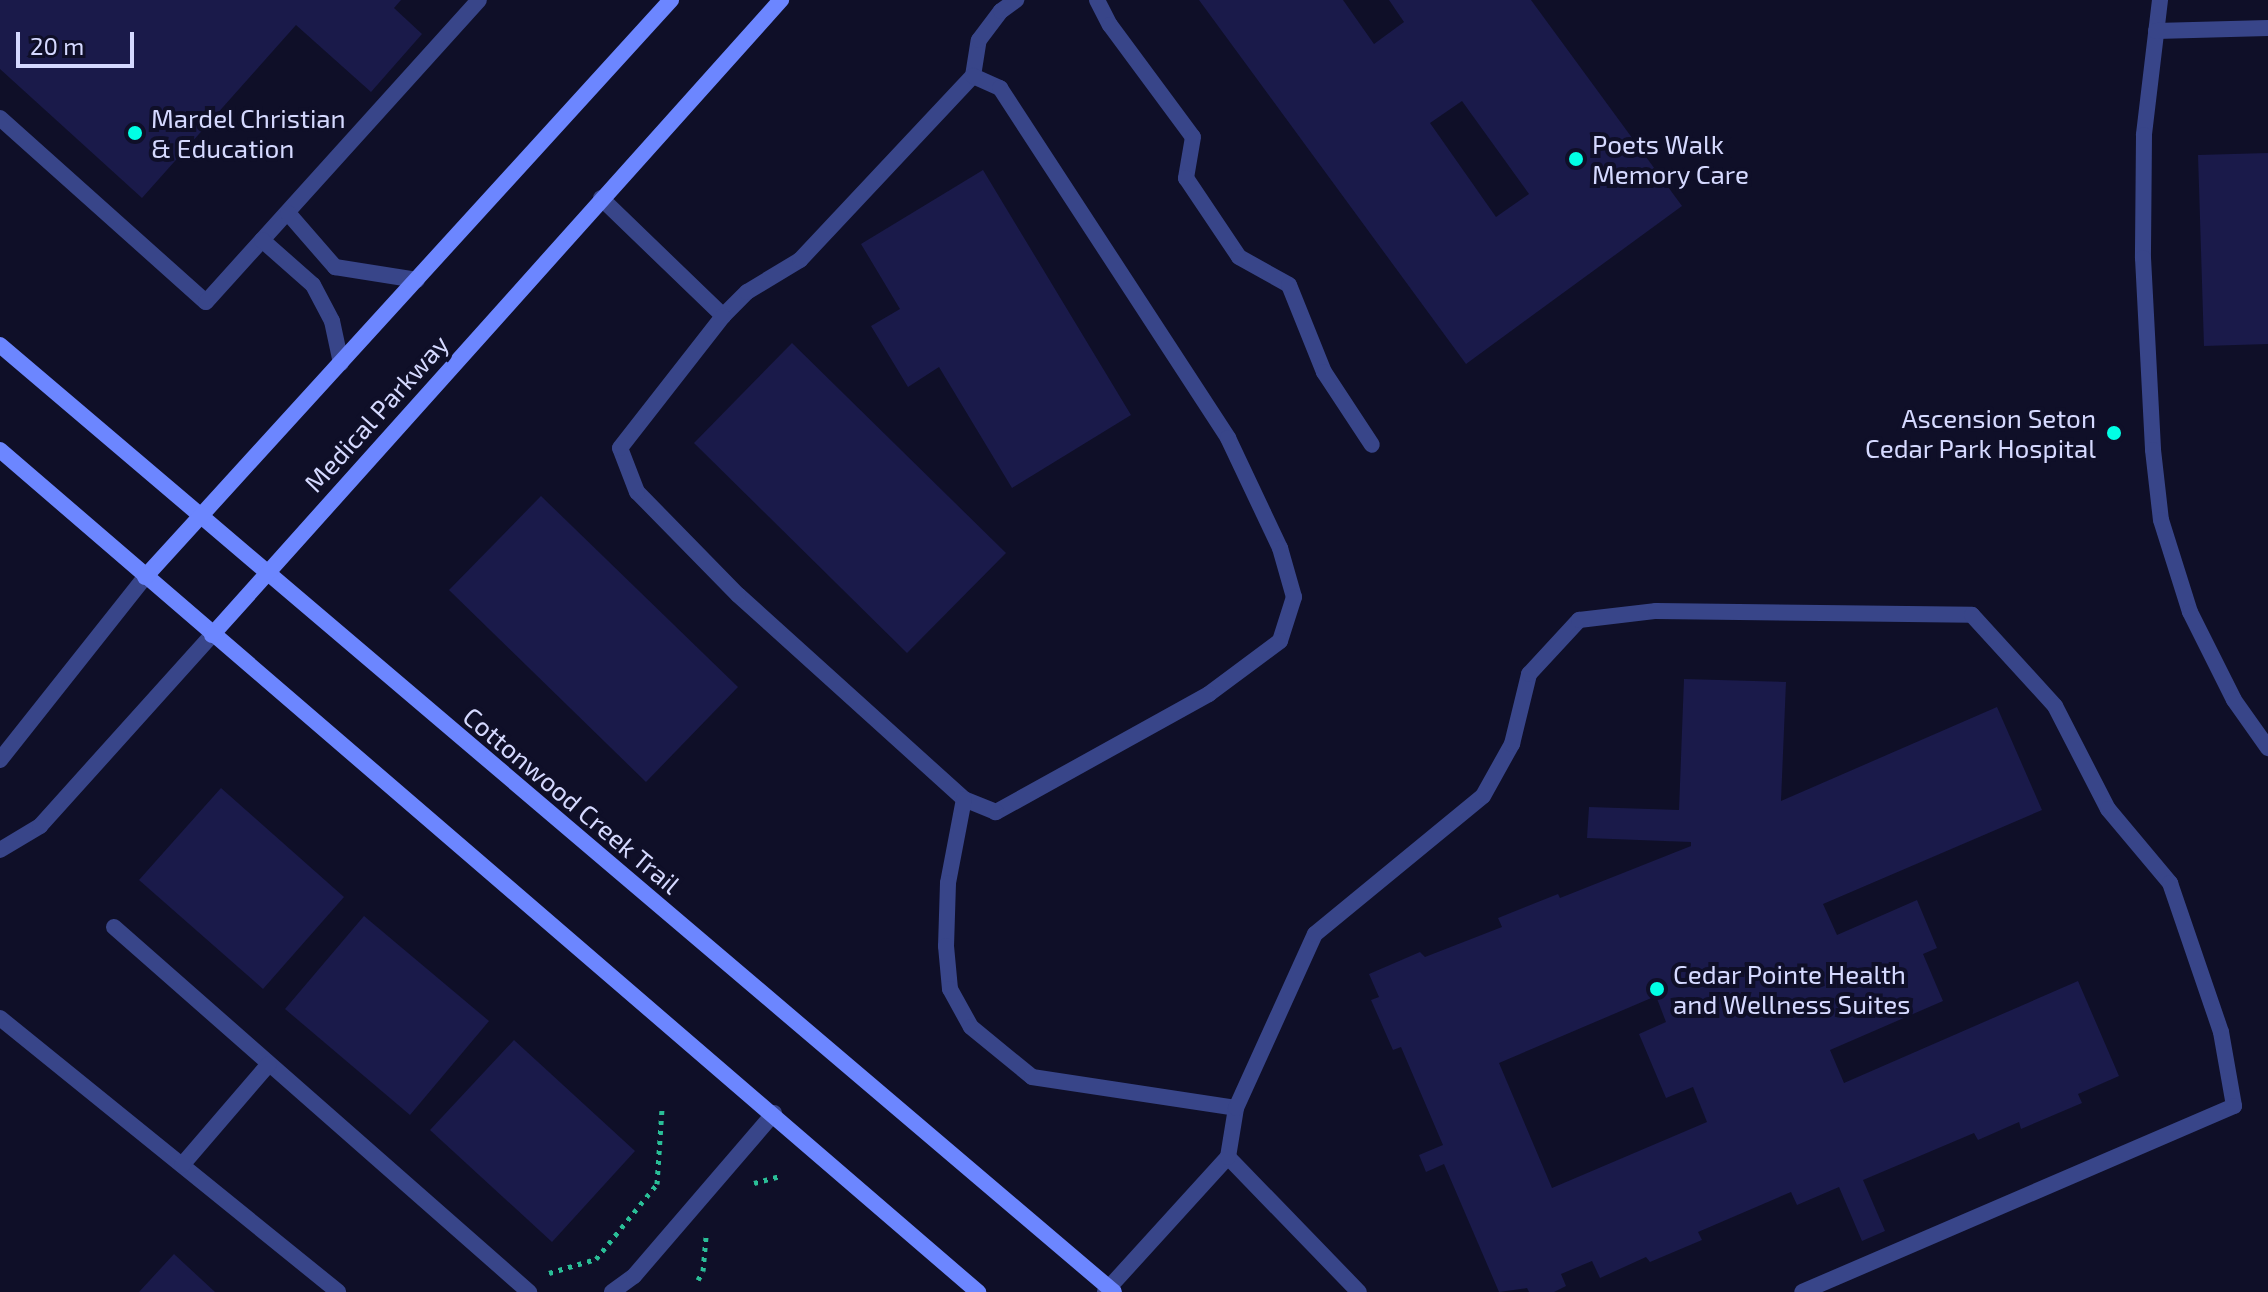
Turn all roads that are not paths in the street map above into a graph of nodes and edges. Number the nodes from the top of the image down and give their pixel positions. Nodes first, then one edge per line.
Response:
1 (479, 0) edge
2 (671, 0) edge
3 (781, 0) edge
4 (1016, 0) edge
5 (1097, 0) edge
6 (2160, 0) edge
7 (2268, 28) edge
8 (2156, 31) junction
9 (973, 76) junction
10 (0, 118) edge
11 (601, 198) junction
12 (288, 213) junction
13 (262, 240) junction
14 (417, 280) junction
15 (723, 316) junction
16 (0, 345) edge
17 (341, 363) junction
18 (1372, 445) dead end
19 (0, 450) edge
20 (201, 516) junction
21 (266, 571) junction
22 (145, 577) junction
23 (212, 635) junction
24 (2268, 748) edge
25 (0, 760) edge
26 (964, 799) junction
27 (0, 850) edge
28 (114, 927) dead end
29 (0, 1018) edge
30 (269, 1064) junction
31 (1236, 1108) junction
32 (774, 1113) junction
33 (1228, 1157) junction
34 (182, 1165) junction
35 (1109, 1291) edge
36 (338, 1292) edge
37 (529, 1292) edge
38 (612, 1292) edge
39 (978, 1292) edge
40 (1359, 1292) edge
41 (1802, 1292) edge

1 - 12 street
2 - 14 street
3 - 11 street, Medical Parkway
4 - 9 street
5 - 18 street
6 - 8 street
7 - 8 street
8 - 24 street
9 - 15 street
9 - 26 street
10 - 13 street
11 - 15 street
11 - 21 street, Medical Parkway
12 - 13 street
12 - 14 street
13 - 17 street
14 - 17 street
15 - 26 street
16 - 20 street, Cottonwood Creek Trail
17 - 20 street
19 - 22 street
20 - 21 street, Cottonwood Creek Trail
20 - 22 street
21 - 23 street, Medical Parkway
21 - 35 street, Cottonwood Creek Trail
22 - 23 street
22 - 25 street
23 - 27 street, Medical Parkway
23 - 32 street
26 - 31 street
28 - 30 street
29 - 34 street
30 - 34 street
30 - 37 street
31 - 33 street
31 - 41 street
32 - 38 street
32 - 39 street
33 - 35 street
33 - 40 street
34 - 36 street

